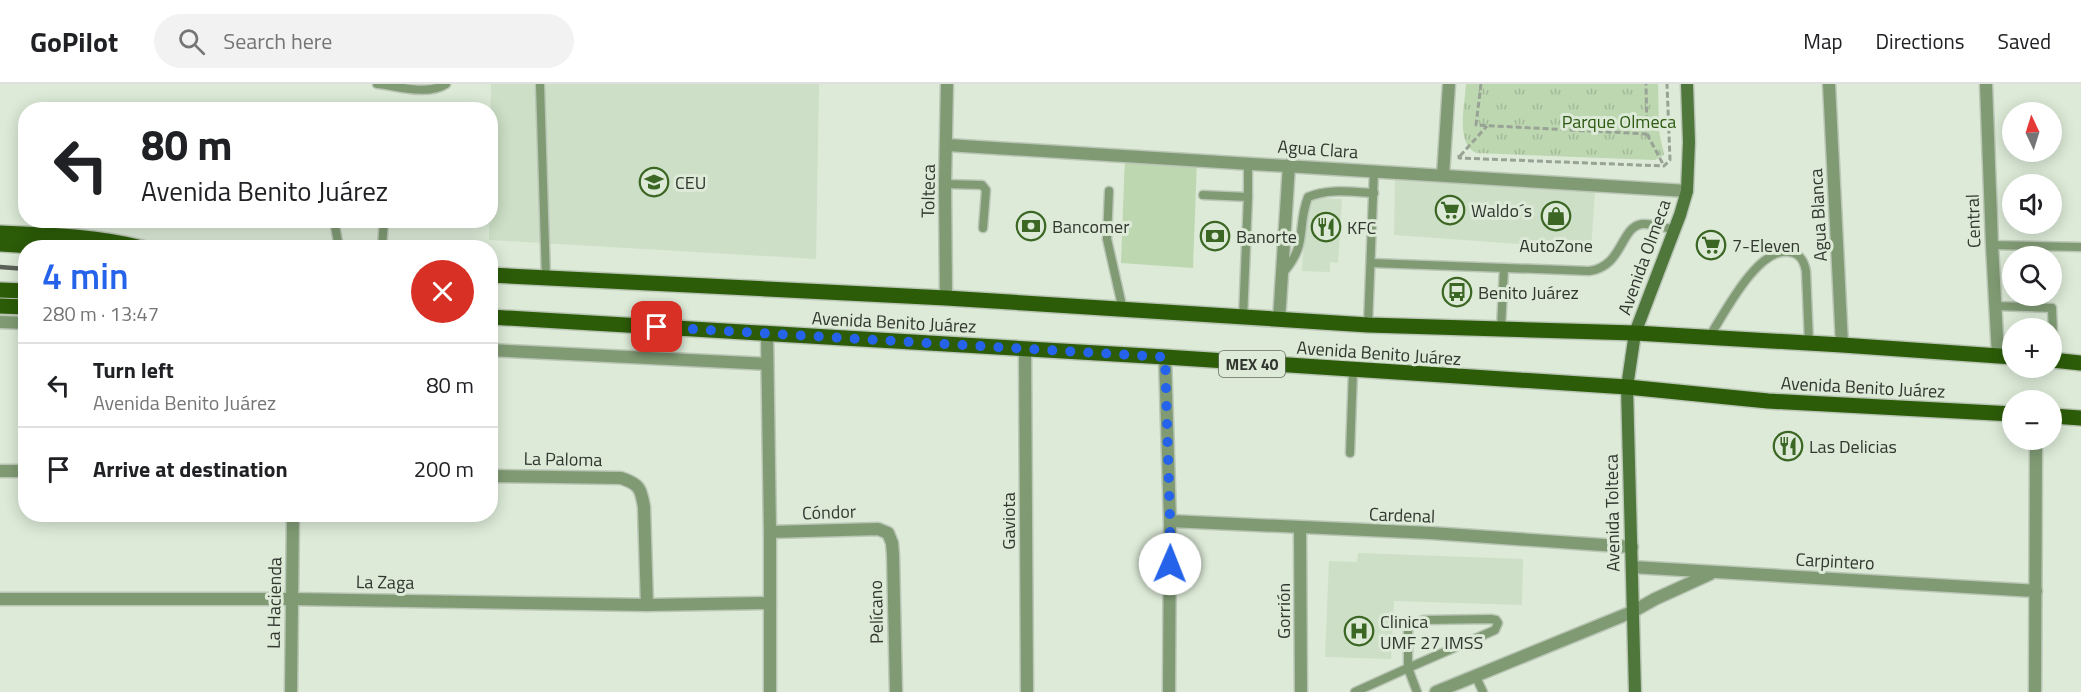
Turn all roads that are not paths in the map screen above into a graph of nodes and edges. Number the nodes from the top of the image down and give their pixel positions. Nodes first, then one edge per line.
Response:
1 (377, 84) edge
2 (446, 84) edge
3 (540, 84) edge
4 (947, 84) edge
5 (1449, 84) edge
6 (1687, 84) edge
7 (1829, 84) edge
8 (1986, 84) edge
9 (947, 145) junction
10 (1248, 163) junction
11 (1289, 165) junction
12 (1374, 171) junction
13 (1443, 175) junction
14 (945, 184) junction
15 (1109, 190) dead end
16 (1687, 191) junction
17 (1374, 193) junction
18 (1203, 195) dead end
19 (1248, 197) junction
20 (983, 228) dead end
21 (1675, 230) junction
22 (0, 233) edge
23 (110, 240) edge
24 (0, 244) edge
25 (18, 245) edge
26 (1992, 245) junction
27 (2081, 247) edge
28 (0, 252) edge
29 (18, 253) edge
30 (1371, 263) junction
31 (1504, 268) junction
32 (1283, 273) junction
33 (498, 276) edge
34 (546, 279) junction
35 (0, 290) edge
36 (18, 291) edge
37 (946, 298) junction
38 (0, 306) edge
39 (1995, 306) junction
40 (18, 307) edge
41 (1123, 310) junction
42 (498, 318) edge
43 (2052, 318) edge
44 (1243, 319) junction
45 (1279, 320) junction
46 (0, 322) edge
47 (18, 323) edge
48 (1368, 325) junction
49 (1501, 328) junction
50 (1635, 333) junction
51 (767, 334) junction
52 (2002, 338) edge
53 (1708, 339) junction
54 (1809, 343) junction
55 (1842, 345) junction
56 (1025, 349) junction
57 (498, 350) edge
58 (1165, 357) junction
59 (2002, 357) edge
60 (2062, 361) edge
61 (2081, 363) edge
62 (767, 364) junction
63 (1353, 371) junction
64 (1627, 387) junction
65 (2002, 413) edge
66 (2062, 417) edge
67 (2081, 418) edge
68 (2036, 450) edge
69 (1350, 453) dead end
70 (0, 471) edge
71 (18, 471) edge
72 (498, 476) edge
73 (1170, 521) junction
74 (293, 522) edge
75 (1300, 529) junction
76 (770, 532) junction
77 (888, 533) joint
78 (1632, 547) junction
79 (1632, 567) junction
80 (1714, 572) junction
81 (2036, 591) junction
82 (0, 598) edge
83 (291, 599) junction
84 (770, 603) junction
85 (647, 605) junction
86 (1632, 612) junction
87 (1408, 668) junction
88 (1475, 675) junction
89 (291, 692) edge
90 (770, 692) edge
91 (896, 692) edge
92 (1027, 692) edge
93 (1169, 692) edge
94 (1302, 692) edge
95 (1355, 692) edge
96 (1417, 692) edge
97 (1436, 692) edge
98 (1482, 692) edge
99 (1635, 692) edge
100 (2035, 692) edge

1 - 2 lane
3 - 34 lane
4 - 9 street, Tolteca
5 - 13 street
6 - 16 street, Avenida Olmeca
7 - 55 street, Agua Blanca
8 - 26 street, Central
9 - 10 street, Agua Clara
9 - 14 street, Tolteca
10 - 11 street, Agua Clara
10 - 19 lane
11 - 12 street, Agua Clara
11 - 32 street
12 - 13 street, Agua Clara
12 - 17 lane
13 - 16 street, Agua Clara
14 - 20 lane
14 - 37 street, Tolteca
15 - 41 lane
16 - 21 street, Avenida Olmeca
17 - 30 lane
17 - 32 lane
18 - 19 lane
19 - 44 lane
21 - 31 lane
21 - 50 street, Avenida Olmeca
22 - 23 main road
24 - 25 main road
26 - 27 lane
26 - 39 street, Central
28 - 29 main road
30 - 31 lane
30 - 48 lane
31 - 49 lane
32 - 45 street
33 - 34 main road, Avenida Benito Juárez
34 - 37 main road, Avenida Benito Juárez
35 - 36 main road
37 - 41 main road, Avenida Benito Juárez
38 - 40 main road
39 - 43 lane
39 - 52 street, Central
41 - 44 main road, Avenida Benito Juárez
42 - 51 main road, Avenida Benito Juárez / MEX 40
44 - 45 main road, Avenida Benito Juárez
45 - 48 main road, Avenida Benito Juárez
46 - 47 street
48 - 49 main road, Avenida Benito Juárez
49 - 50 main road, Avenida Benito Juárez
50 - 53 main road, Avenida Benito Juárez
50 - 64 street, Avenida Tolteca
51 - 56 main road, Avenida Benito Juárez / MEX 40
51 - 62 street
53 - 54 main road, Avenida Benito Juárez
53 - 54 lane
54 - 55 main road, Avenida Benito Juárez
55 - 59 main road, Avenida Benito Juárez
56 - 58 main road, Avenida Benito Juárez / MEX 40
56 - 92 street, Gaviota
57 - 62 street
58 - 63 main road, Avenida Benito Juárez / MEX 40
58 - 73 street
60 - 61 main road
62 - 76 street
63 - 64 main road, Avenida Benito Juárez / MEX 40
63 - 69 lane
64 - 65 main road, Avenida Benito Juárez / MEX 40
64 - 78 street, Avenida Tolteca
66 - 67 main road
68 - 81 street
70 - 71 street
72 - 85 street, La Paloma
73 - 75 street, Cardenal
73 - 93 street
74 - 83 street, La Hacienda
75 - 78 street, Cardenal
75 - 94 street, Gorrión
76 - 77 street, Cóndor
76 - 84 street
77 - 91 street, Pelícano
78 - 79 street, Avenida Tolteca
79 - 80 street, Carpintero
79 - 86 street, Avenida Tolteca
80 - 81 street, Carpintero
80 - 86 street
81 - 100 street
82 - 83 street, La Zaga
83 - 85 street, La Zaga
83 - 89 street, La Hacienda
84 - 85 street, La Zaga
84 - 90 street
86 - 88 street
86 - 99 street, Avenida Tolteca
87 - 87 lane
87 - 95 lane
87 - 96 lane
88 - 97 street
88 - 98 lane

